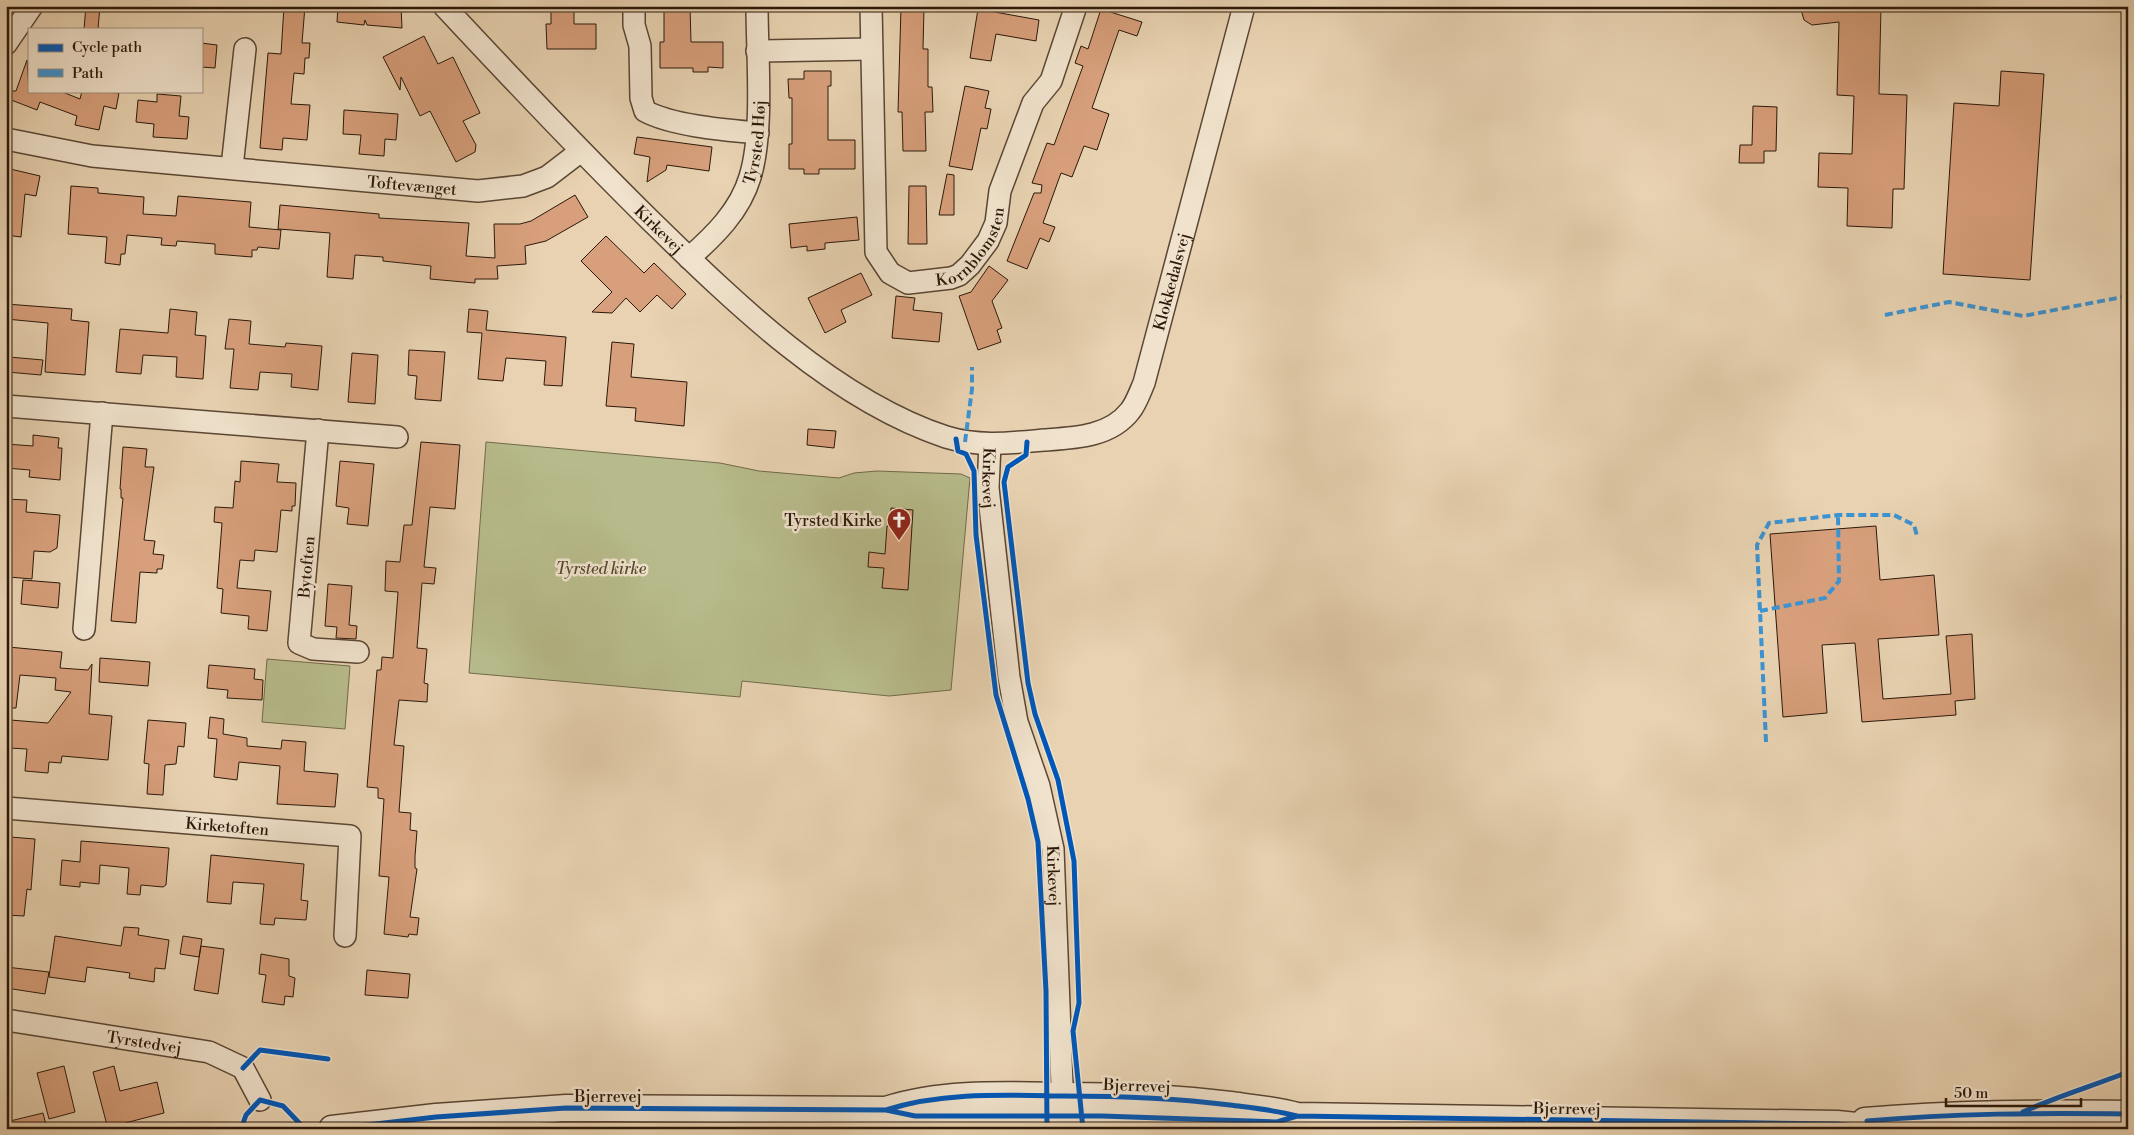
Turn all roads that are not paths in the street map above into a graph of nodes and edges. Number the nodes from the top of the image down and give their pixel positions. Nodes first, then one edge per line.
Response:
1 (32, 6) edge
2 (444, 6) edge
3 (634, 6) edge
4 (756, 6) edge
5 (871, 6) edge
6 (1076, 6) edge
7 (1244, 6) edge
8 (6, 44) edge
9 (245, 49) dead end
10 (871, 49) junction
11 (757, 51) junction
12 (758, 133) junction
13 (6, 138) edge
14 (581, 151) junction
15 (232, 167) junction
16 (689, 258) junction
17 (6, 406) edge
18 (102, 413) junction
19 (318, 430) junction
20 (397, 438) dead end
21 (990, 444) junction
22 (84, 629) dead end
23 (358, 652) dead end
24 (6, 808) edge
25 (345, 936) dead end
26 (6, 1020) edge
27 (260, 1100) dead end
28 (1063, 1113) edge
29 (2128, 1114) edge
30 (1837, 1124) junction
31 (332, 1129) edge
32 (1885, 1129) edge

1 - 8 street
2 - 14 street, Kirkevej
3 - 12 street
4 - 11 street, Tyrsted Høj
5 - 10 street, Kornblomsten
6 - 10 street, Kornblomsten
7 - 21 street, Klokkedalsvej
9 - 15 street
10 - 11 street
11 - 12 street, Tyrsted Høj
12 - 16 street, Tyrsted Høj
13 - 15 street, Toftevænget
14 - 15 street, Toftevænget
14 - 16 street, Kirkevej
16 - 21 street, Kirkevej
17 - 18 street
18 - 19 street
18 - 22 street
19 - 20 street
19 - 23 street, Bytoften
21 - 28 street, Kirkevej
24 - 25 street, Kirketoften
26 - 27 street, Tyrstedvej
28 - 30 street, Bjerrevej
28 - 31 street, Bjerrevej
29 - 30 street, Bjerrevej
30 - 32 street, Bjerrevej

